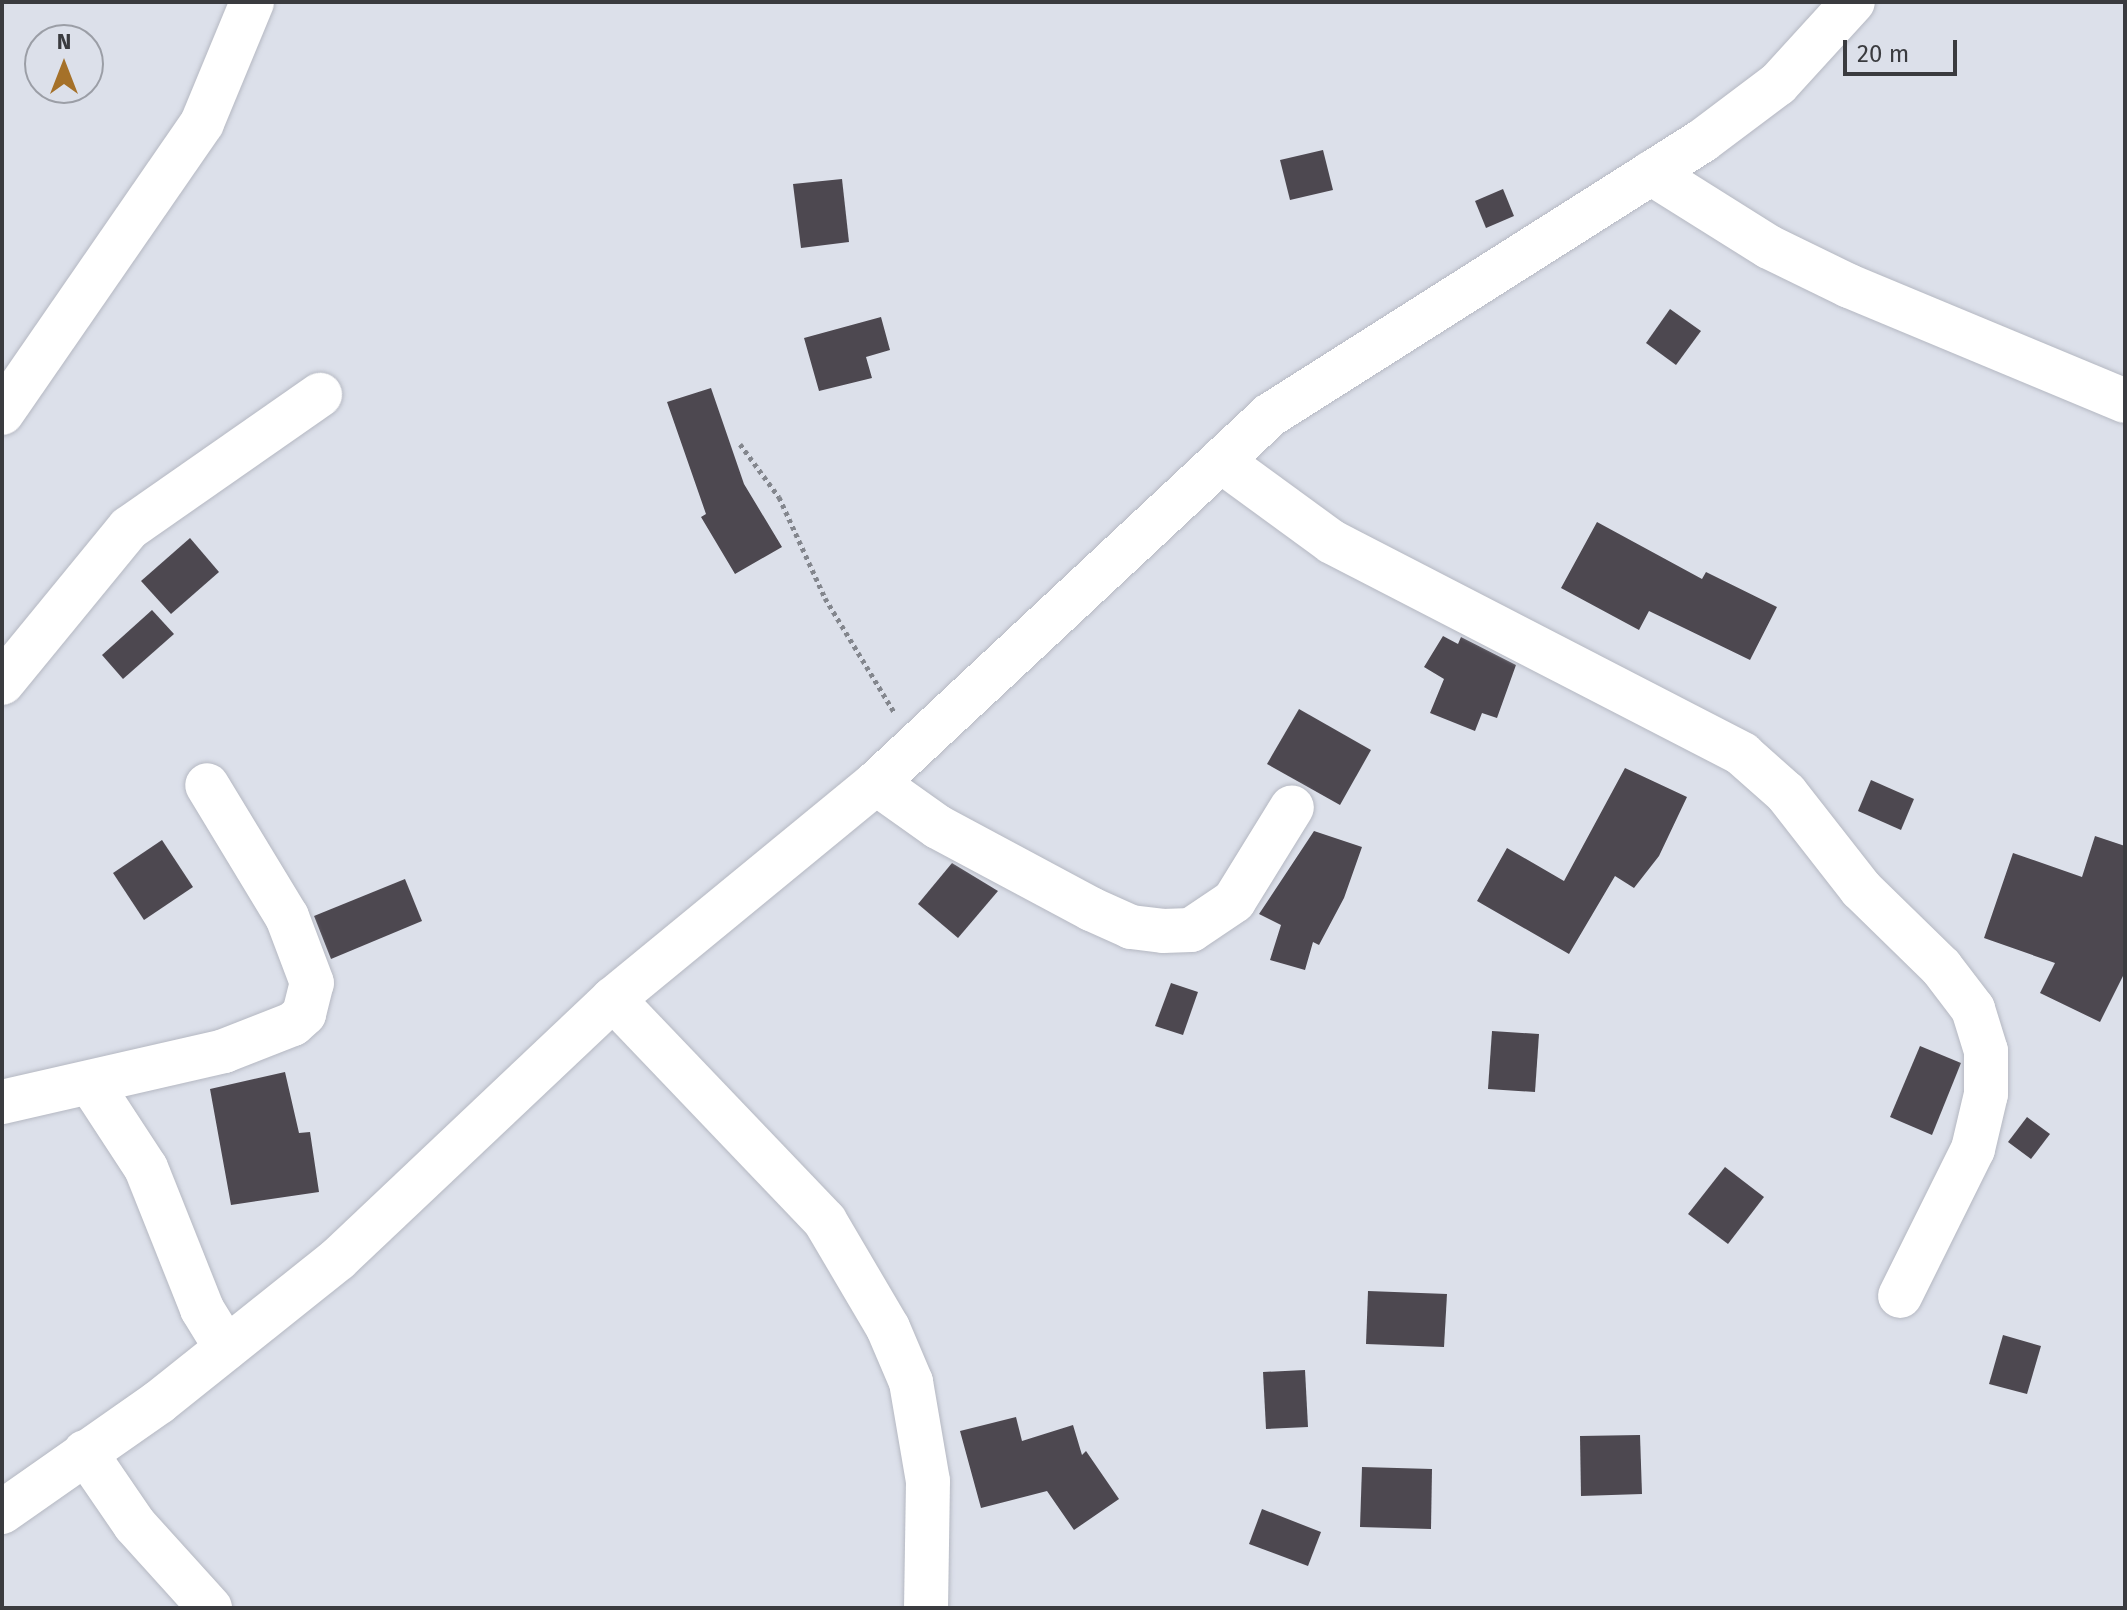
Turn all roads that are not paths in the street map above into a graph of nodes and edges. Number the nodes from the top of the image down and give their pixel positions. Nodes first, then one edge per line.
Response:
1 (252, 2) edge
2 (1853, 2) edge
3 (1651, 173) junction
4 (320, 395) dead end
5 (2125, 401) edge
6 (2, 413) edge
7 (1221, 461) junction
8 (2, 683) edge
9 (876, 783) junction
10 (207, 785) dead end
11 (1292, 807) dead end
12 (613, 999) junction
13 (91, 1084) junction
14 (2, 1102) edge
15 (1900, 1296) dead end
16 (226, 1348) junction
17 (85, 1452) junction
18 (2, 1512) edge
19 (210, 1608) edge
20 (926, 1608) edge

1 - 6 street
2 - 3 street
3 - 5 street
3 - 7 street
4 - 8 street
7 - 9 street
7 - 15 street
9 - 11 street
9 - 12 street
10 - 13 street
12 - 16 street
12 - 20 street
13 - 14 street
13 - 16 street
16 - 17 street
17 - 18 street
17 - 19 street

